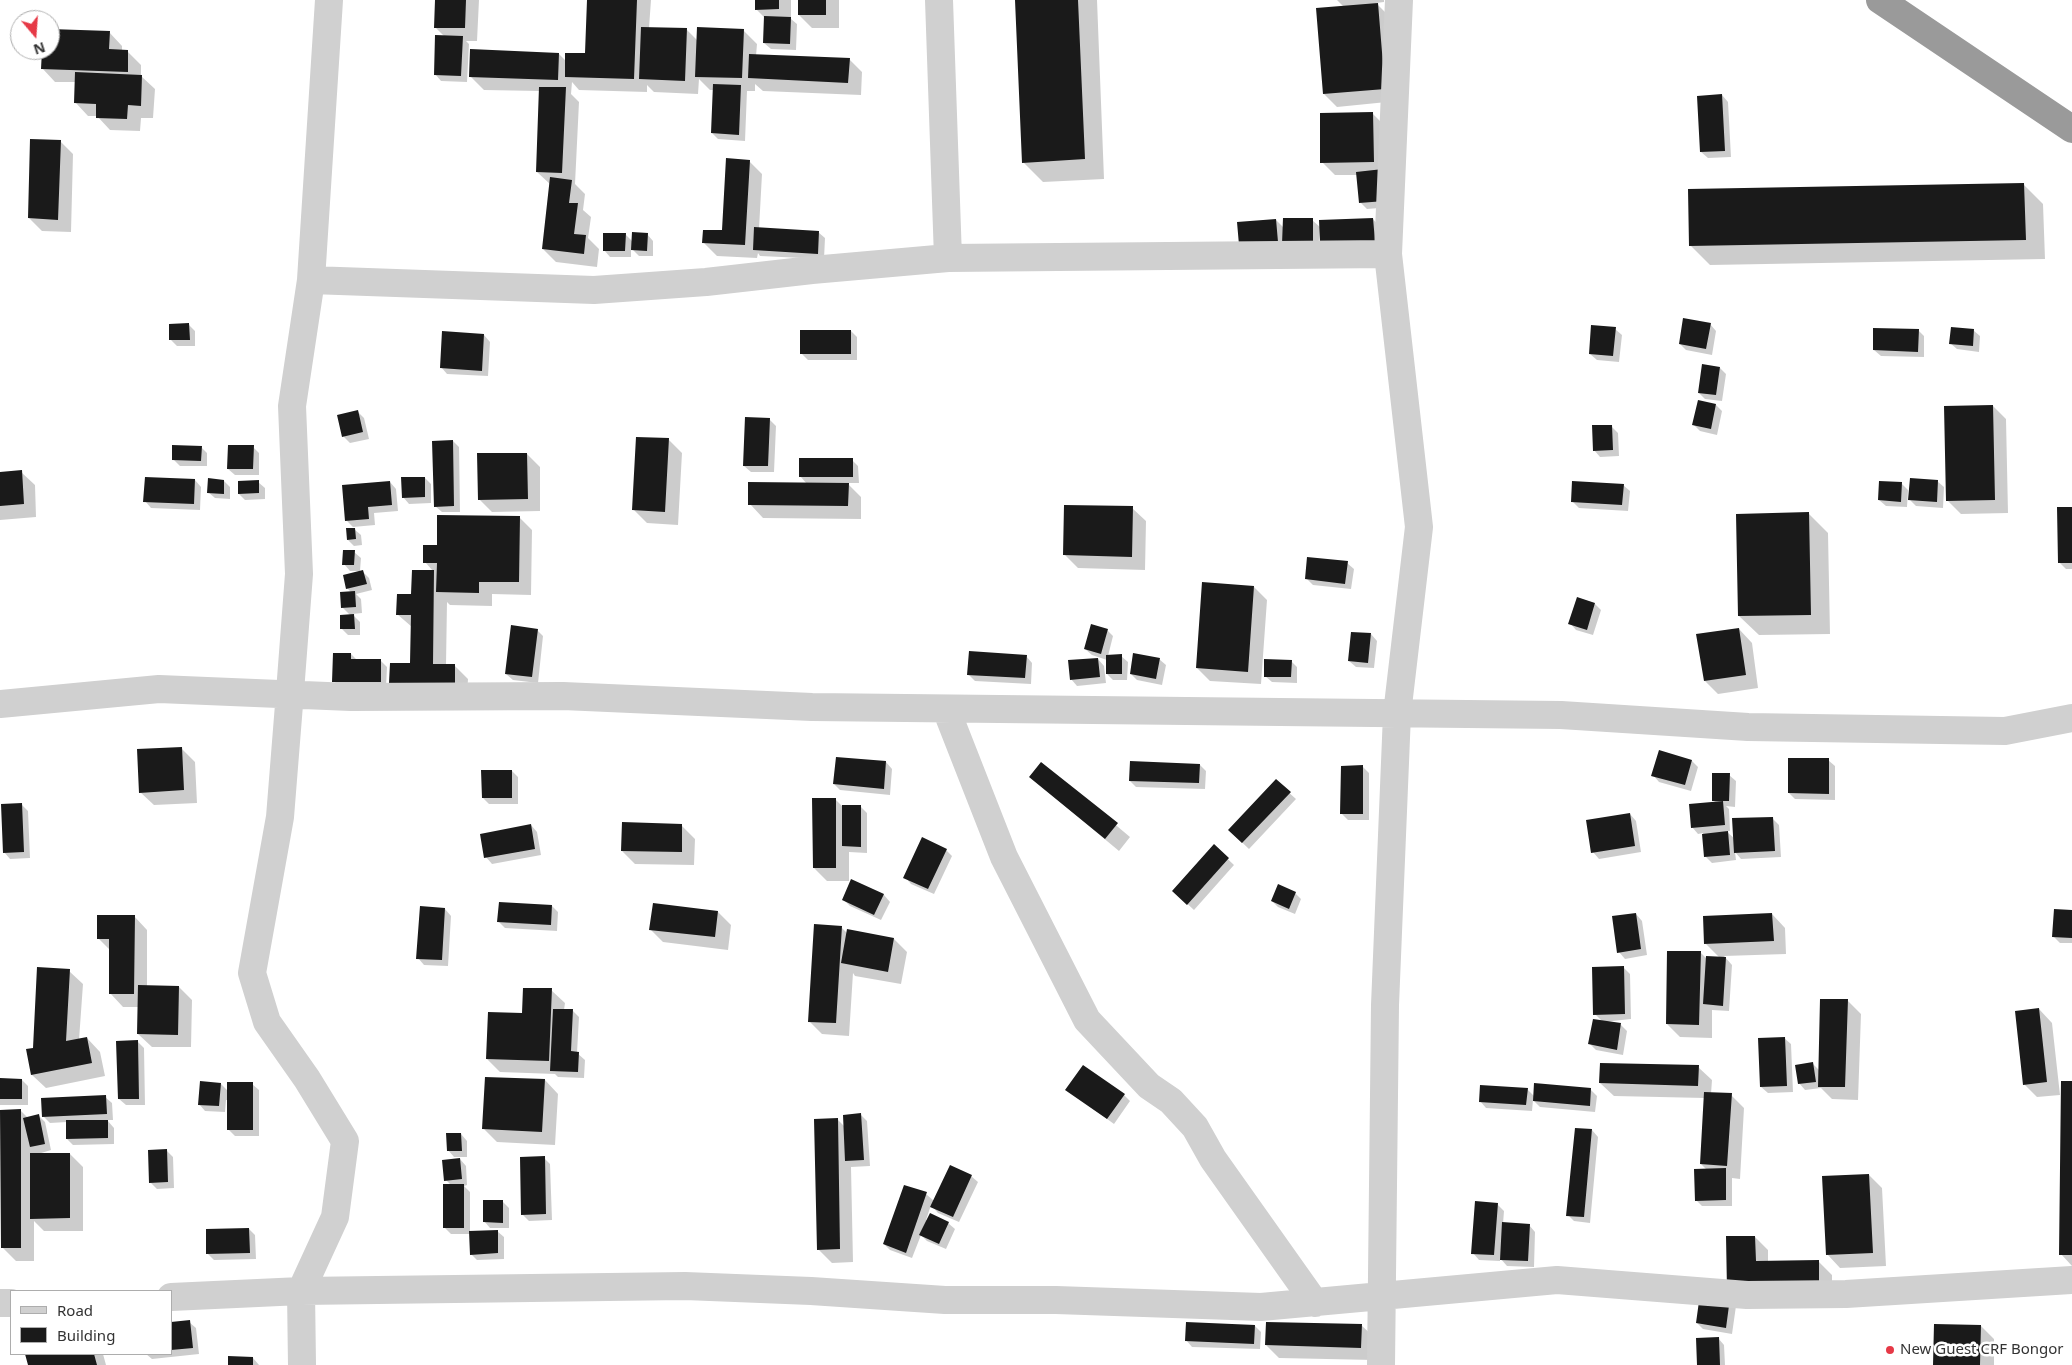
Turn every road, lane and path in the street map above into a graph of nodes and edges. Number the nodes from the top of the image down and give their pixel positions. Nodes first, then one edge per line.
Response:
1 (329, 0) edge
2 (939, 0) edge
3 (1399, 0) edge
4 (1880, 0) edge
5 (2072, 129) edge
6 (1388, 254) junction
7 (948, 258) junction
8 (311, 280) junction
9 (290, 692) junction
10 (0, 704) edge
11 (946, 709) junction
12 (1397, 714) junction
13 (2072, 718) edge
14 (2072, 1280) edge
15 (301, 1291) junction
16 (172, 1297) edge
17 (1381, 1298) junction
18 (1315, 1303) junction
19 (302, 1365) edge
20 (1381, 1365) edge

1 - 8 street
2 - 7 street
3 - 6 street
4 - 5 highway
6 - 7 street
6 - 12 street
7 - 8 street
8 - 9 street
9 - 10 street
9 - 11 street
9 - 15 street
11 - 12 street
11 - 18 street
12 - 13 street
12 - 17 street
14 - 17 street
15 - 16 street
15 - 18 street
15 - 19 street
17 - 18 street
17 - 20 street

